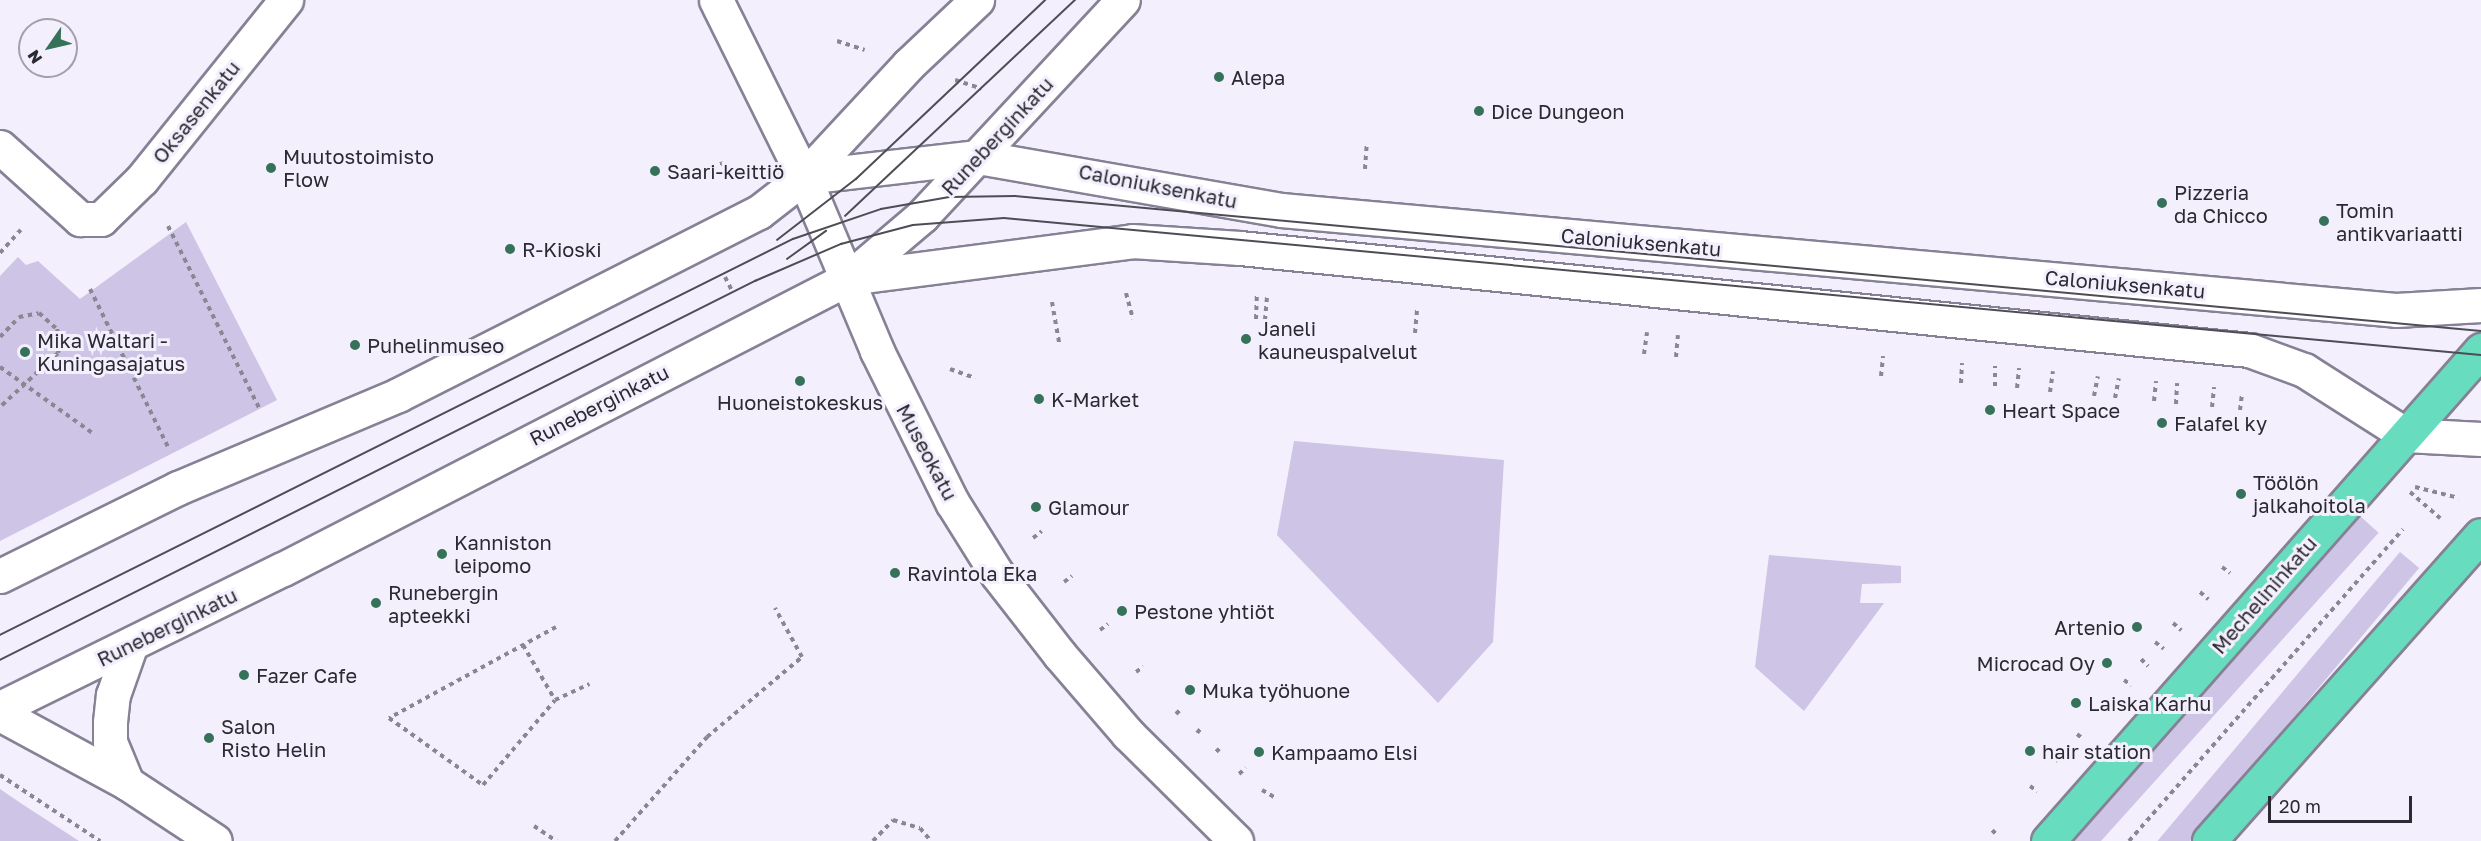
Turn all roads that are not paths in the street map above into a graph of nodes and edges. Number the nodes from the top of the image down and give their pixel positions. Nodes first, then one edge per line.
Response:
1 (286, 0) edge
2 (716, 0) edge
3 (977, 0) edge
4 (1123, 0) edge
5 (0, 147) edge
6 (978, 157) junction
7 (804, 177) junction
8 (849, 278) junction
9 (2481, 305) edge
10 (2481, 350) edge
11 (2406, 435) junction
12 (2481, 439) edge
13 (2481, 535) edge
14 (0, 576) edge
15 (131, 644) junction
16 (0, 708) edge
17 (0, 714) edge
18 (127, 783) junction
19 (215, 841) edge
20 (1236, 841) edge
21 (2048, 841) edge
22 (2209, 841) edge

1 - 5 main road, Oksasenkatu
2 - 7 main road, Museokatu
3 - 7 main road
4 - 6 main road, Runeberginkatu
6 - 7 main road, Caloniuksenkatu
6 - 8 main road, Runeberginkatu
6 - 9 main road, Caloniuksenkatu
7 - 8 main road, Museokatu
7 - 14 main road
8 - 11 main road
8 - 15 main road, Runeberginkatu
8 - 20 main road, Museokatu
10 - 11 main road, Mechelininkatu
11 - 12 main road
11 - 21 main road, Mechelininkatu
13 - 22 main road
15 - 16 main road, Runeberginkatu
15 - 18 main road
17 - 18 main road
18 - 19 main road

